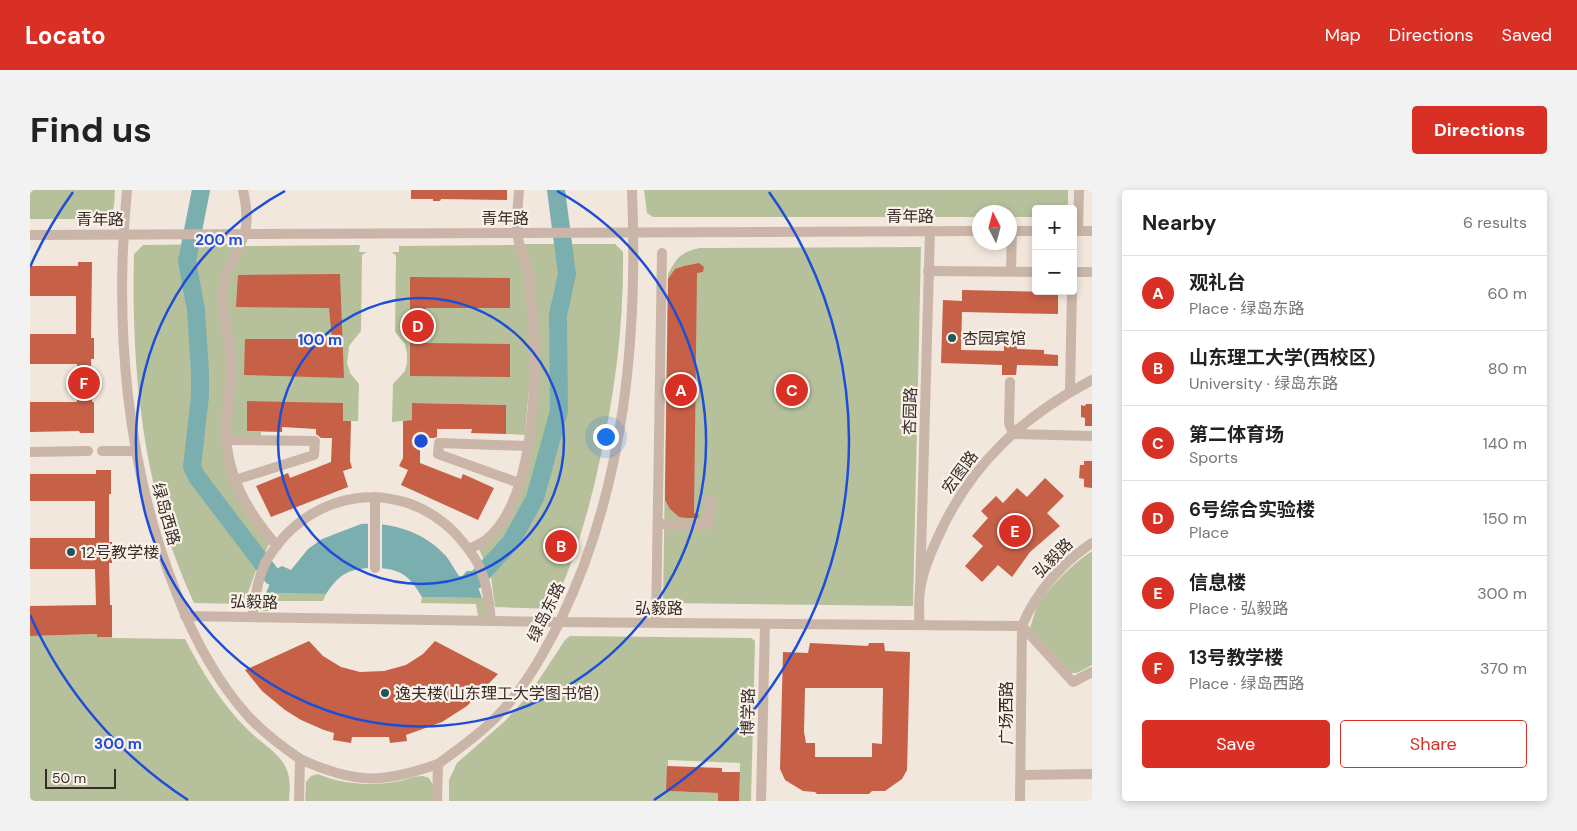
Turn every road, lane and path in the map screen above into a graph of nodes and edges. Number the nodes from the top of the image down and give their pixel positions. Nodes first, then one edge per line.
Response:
1 (127, 190) edge
2 (243, 190) edge
3 (519, 190) edge
4 (632, 190) edge
5 (1079, 190) edge
6 (1077, 217) edge
7 (930, 231) junction
8 (972, 231) edge
9 (1017, 231) edge
10 (1032, 231) edge
11 (1077, 231) edge
12 (1092, 231) edge
13 (634, 232) junction
14 (518, 233) junction
15 (124, 234) junction
16 (244, 234) junction
17 (30, 235) edge
18 (1011, 250) edge
19 (662, 253) dead end
20 (928, 270) junction
21 (1011, 271) junction
22 (1032, 272) edge
23 (1077, 272) edge
24 (1092, 272) edge
25 (1072, 295) edge
26 (1092, 380) edge
27 (1010, 382) dead end
28 (1070, 391) junction
29 (1013, 434) junction
30 (1092, 436) edge
31 (227, 440) junction
32 (528, 446) junction
33 (102, 451) dead end
34 (136, 451) junction
35 (30, 452) edge
36 (88, 452) dead end
37 (235, 480) junction
38 (518, 483) junction
39 (375, 497) junction
40 (710, 500) dead end
41 (658, 524) junction
42 (1092, 543) edge
43 (277, 546) junction
44 (469, 549) junction
45 (375, 568) dead end
46 (920, 591) junction
47 (185, 616) junction
48 (252, 617) junction
49 (491, 621) junction
50 (559, 622) junction
51 (656, 623) junction
52 (765, 624) junction
53 (919, 625) junction
54 (1022, 626) junction
55 (1091, 675) edge
56 (300, 759) junction
57 (438, 764) junction
58 (1092, 774) edge
59 (1021, 775) junction
60 (299, 801) edge
61 (437, 801) edge
62 (761, 801) edge
63 (1020, 801) edge

1 - 15 street, 绿岛西路
2 - 16 street
3 - 14 street
4 - 13 street, 绿岛东路
5 - 6 street
7 - 8 street, 青年路
7 - 13 street, 青年路
7 - 20 street, 杏园路
9 - 10 street
11 - 12 street
13 - 14 street, 青年路
13 - 50 street, 绿岛东路
14 - 16 street, 青年路
14 - 32 street
15 - 16 street, 青年路
15 - 17 street, 青年路
15 - 34 street, 绿岛西路
16 - 31 street
18 - 21 street
19 - 41 street
20 - 21 street
20 - 46 street, 杏园路
21 - 22 street
23 - 24 street
25 - 28 street
26 - 28 street, 宏图路
27 - 29 street
28 - 29 street, 宏图路
29 - 30 street
29 - 46 street, 宏图路
31 - 37 street
31 - 37 street
32 - 38 street
32 - 38 street
33 - 34 street
34 - 47 street, 绿岛西路
35 - 36 street
37 - 43 street
38 - 44 street
39 - 43 street
39 - 44 street
39 - 45 street
40 - 41 street
41 - 51 street
42 - 54 street, 弘毅路
43 - 48 street
44 - 49 street
46 - 53 street, 宏图路
47 - 48 street, 弘毅路
47 - 56 street, 绿岛西路
48 - 49 street, 弘毅路
49 - 50 street, 弘毅路
50 - 51 street, 弘毅路
50 - 57 street, 绿岛东路
51 - 52 street, 弘毅路
52 - 53 street, 弘毅路
52 - 62 street, 博学路
53 - 54 street, 弘毅路
54 - 55 street
54 - 59 street, 广场西路
56 - 57 street, 绿岛西路
56 - 60 street
57 - 61 street
58 - 59 street
59 - 63 street, 广场西路

